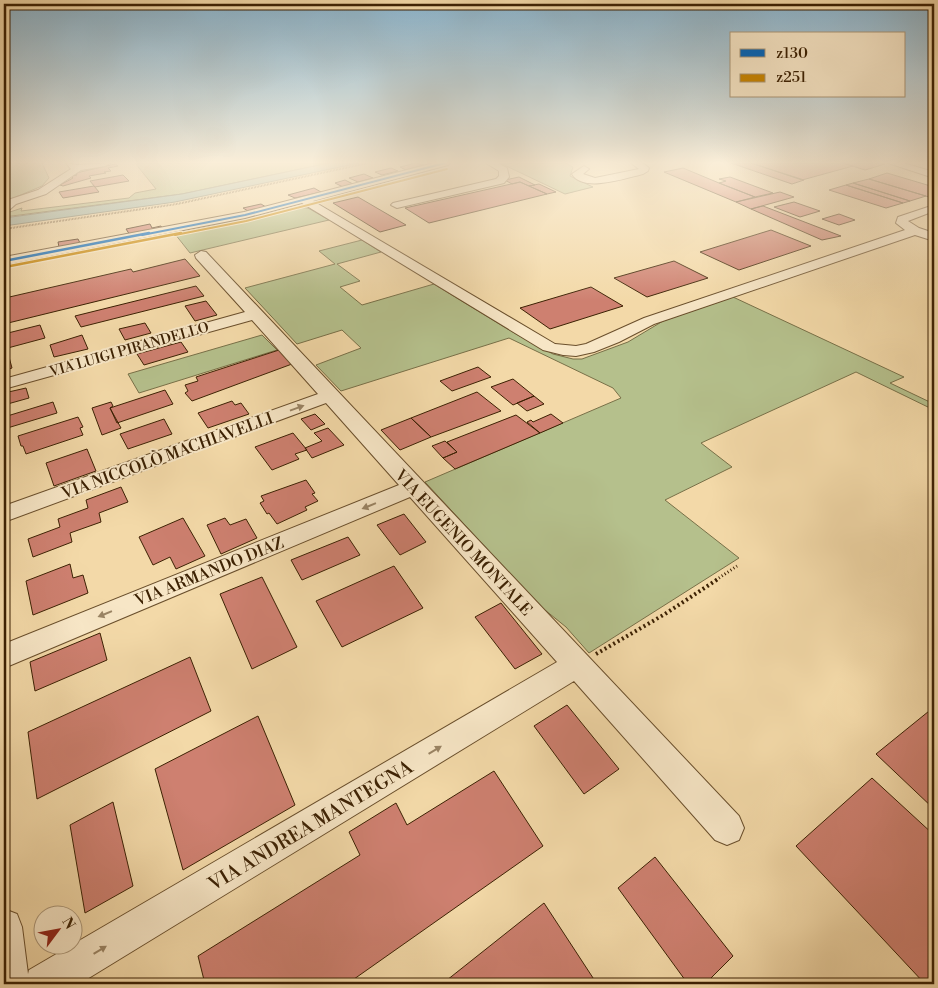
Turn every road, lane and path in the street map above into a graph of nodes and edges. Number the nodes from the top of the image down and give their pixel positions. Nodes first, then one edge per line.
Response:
1 (138, 209) edge
2 (267, 209) edge
3 (319, 209) edge
4 (930, 209) edge
5 (4, 229) edge
6 (915, 231) junction
7 (934, 237) edge
8 (201, 255) dead end
9 (4, 261) edge
10 (255, 314) junction
11 (4, 384) edge
12 (330, 396) junction
13 (414, 487) junction
14 (4, 514) edge
15 (738, 566) dead end
16 (4, 656) edge
17 (577, 665) junction
18 (727, 828) dead end
19 (4, 926) edge
20 (10, 984) edge
21 (43, 984) edge

1 - 5 path
2 - 9 street
3 - 6 street
4 - 6 street
6 - 7 street
8 - 10 street, VIA EUGENIO MONTALE
10 - 11 street, VIA LUIGI PIRANDELLO
10 - 12 street, VIA EUGENIO MONTALE
12 - 13 street, VIA EUGENIO MONTALE
14 -> 12 street, VIA NICCOLÒ MACHIAVELLI
13 -> 16 street, VIA ARMANDO DIAZ
13 - 17 street, VIA EUGENIO MONTALE
15 - 17 path
17 - 18 street, VIA EUGENIO MONTALE
21 -> 17 street, VIA ANDREA MANTEGNA
19 - 20 street

